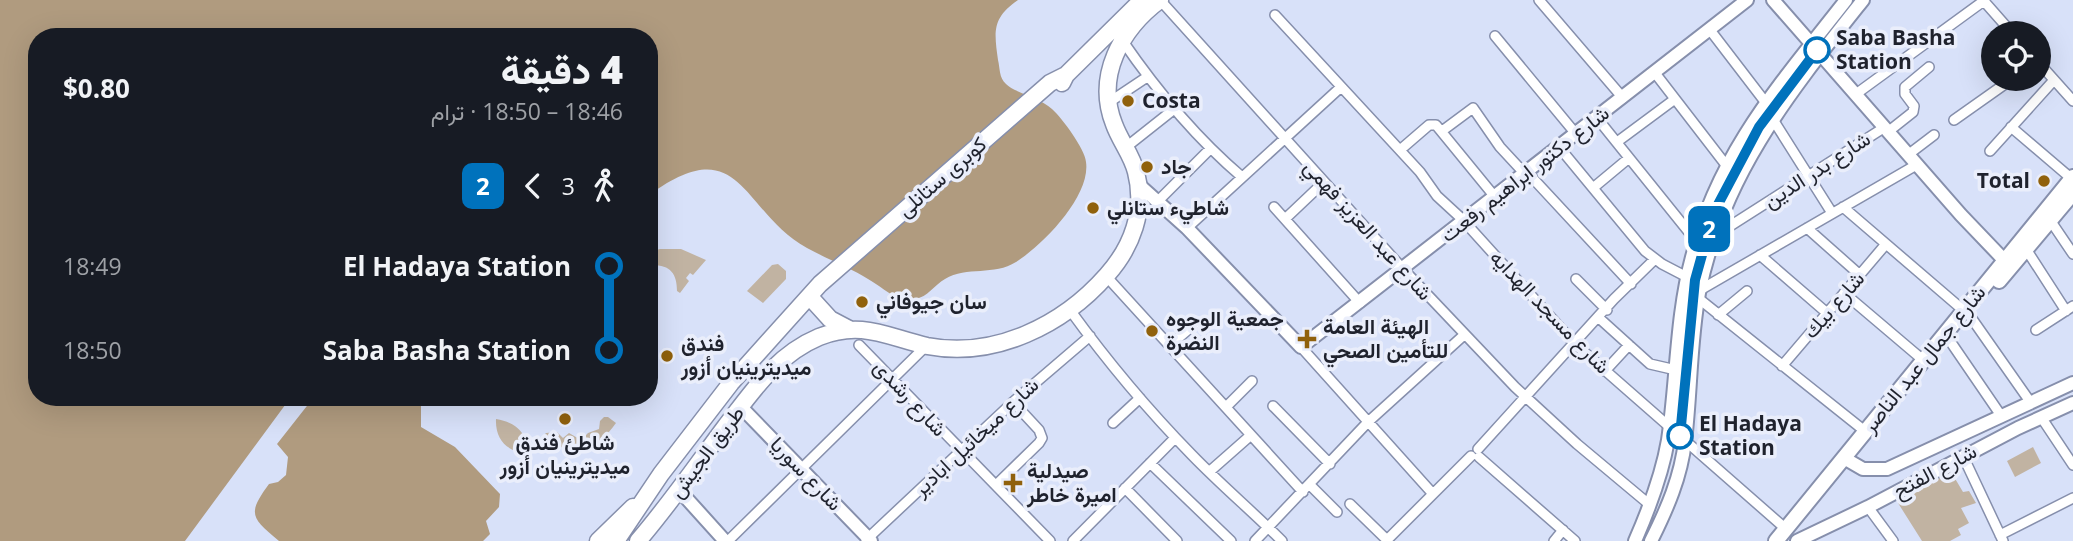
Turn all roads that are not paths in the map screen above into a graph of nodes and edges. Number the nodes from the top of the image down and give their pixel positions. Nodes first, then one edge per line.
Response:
1 (1142, 0) edge
2 (1160, 0) edge
3 (1539, 0) edge
4 (1747, 0) edge
5 (1773, 0) edge
6 (1846, 0) edge
7 (1863, 0) edge
8 (1984, 0) edge
9 (1275, 15) dead end
10 (2002, 21) edge
11 (1710, 30) junction
12 (1494, 36) dead end
13 (1122, 40) junction
14 (1811, 43) junction
15 (1820, 54) junction
16 (1929, 67) dead end
17 (1655, 73) junction
18 (1147, 76) junction
19 (2051, 77) edge
20 (2054, 80) junction
21 (1341, 87) junction
22 (1995, 91) edge
23 (1856, 93) junction
24 (1623, 98) junction
25 (1675, 99) junction
26 (2073, 101) edge
27 (1108, 103) junction
28 (1766, 103) junction
29 (1173, 110) junction
30 (1597, 118) junction
31 (1772, 118) junction
32 (1954, 120) dead end
33 (2011, 127) junction
34 (1887, 129) junction
35 (1442, 131) junction
36 (1576, 134) junction
37 (1934, 135) dead end
38 (1284, 138) junction
39 (1617, 142) junction
40 (1559, 147) junction
41 (1125, 148) junction
42 (1210, 149) junction
43 (1400, 150) junction
44 (1990, 151) dead end
45 (1629, 159) junction
46 (1914, 159) junction
47 (1727, 165) junction
48 (1526, 173) junction
49 (1809, 176) junction
50 (1242, 177) junction
51 (1324, 182) junction
52 (2073, 183) edge
53 (1139, 184) junction
54 (1592, 188) junction
55 (1495, 197) junction
56 (1158, 201) junction
57 (1274, 207) dead end
58 (1843, 207) junction
59 (1832, 214) junction
60 (1285, 219) junction
61 (2050, 220) junction
62 (1464, 221) junction
63 (1186, 228) junction
64 (1807, 228) junction
65 (1713, 237) junction
66 (1696, 241) junction
67 (1886, 244) junction
68 (2026, 250) junction
69 (2073, 254) edge
70 (1760, 255) junction
71 (1655, 259) junction
72 (2004, 260) junction
73 (1403, 269) junction
74 (1860, 275) junction
75 (1106, 276) junction
76 (1687, 277) junction
77 (1576, 279) dead end
78 (1631, 284) junction
79 (818, 290) junction
80 (1747, 291) dead end
81 (1844, 293) junction
82 (1699, 294) junction
83 (1360, 303) junction
84 (2070, 309) edge
85 (1070, 310) junction
86 (1607, 310) junction
87 (1827, 313) junction
88 (1967, 313) junction
89 (1718, 315) junction
90 (1599, 318) junction
91 (1196, 323) dead end
92 (849, 330) junction
93 (2036, 330) dead end
94 (1464, 335) junction
95 (1090, 337) junction
96 (1950, 341) junction
97 (1575, 344) junction
98 (859, 345) dead end
99 (927, 345) junction
100 (1170, 345) junction
101 (1629, 345) junction
102 (1301, 347) junction
103 (1923, 360) junction
104 (1782, 366) junction
105 (1676, 370) junction
106 (1605, 371) junction
107 (893, 380) junction
108 (1252, 381) dead end
109 (2073, 383) edge
110 (1140, 398) junction
111 (1526, 398) junction
112 (1013, 402) junction
113 (2031, 403) junction
114 (2073, 403) edge
115 (1273, 406) dead end
116 (741, 407) junction
117 (1226, 407) junction
118 (2002, 417) junction
119 (2041, 417) junction
120 (1368, 422) junction
121 (1113, 423) dead end
122 (1669, 427) junction
123 (1866, 432) junction
124 (1251, 435) junction
125 (1175, 438) junction
126 (1685, 440) junction
127 (960, 451) junction
128 (1476, 454) junction
129 (1963, 456) junction
130 (1848, 461) junction
131 (1150, 463) junction
132 (1330, 464) junction
133 (2073, 465) edge
134 (802, 469) junction
135 (1209, 472) junction
136 (996, 485) junction
137 (1125, 488) junction
138 (1307, 488) junction
139 (679, 490) junction
140 (648, 494) junction
141 (1433, 494) junction
142 (2073, 498) edge
143 (1350, 504) dead end
144 (1650, 505) junction
145 (1868, 507) junction
146 (1337, 512) dead end
147 (1269, 528) junction
148 (1563, 530) junction
149 (1784, 536) edge
150 (1817, 537) edge
151 (2001, 538) edge
152 (868, 540) edge
153 (598, 541) edge
154 (617, 541) edge
155 (638, 541) edge
156 (726, 541) edge
157 (1050, 541) edge
158 (1073, 541) edge
159 (1177, 541) edge
160 (1231, 541) edge
161 (1255, 541) edge
162 (1282, 541) edge
163 (1387, 541) edge
164 (1554, 541) edge
165 (1575, 541) edge
166 (1635, 541) edge
167 (1651, 541) edge
168 (1769, 541) edge
169 (1797, 541) edge
170 (1894, 541) edge

1 - 79 highway, كوبرى ستانلى
2 - 13 highway, طريق الجيش
2 - 38 street, شارع عبد العزيز فهمي
3 - 24 street
4 - 11 street, شارع دكتور ابراهيم رفعت
5 - 14 street
6 - 14 street
7 - 15 street
8 - 10 street
8 - 23 street
9 - 21 street, شارع مسجد الهدايه
11 - 17 street, شارع دكتور ابراهيم رفعت
11 - 28 street
12 - 36 street
13 - 18 street
13 - 27 highway, طريق الجيش
14 - 15 street
14 - 28 street
15 - 23 street
15 - 31 street
16 - 34 street, شارع بدر الدين
17 - 24 street, شارع دكتور ابراهيم رفعت
17 - 25 street
18 - 27 street
18 - 29 street
19 - 20 street
20 - 26 street
20 - 33 street
21 - 38 street
21 - 43 street, شارع مسجد الهدايه
22 - 32 street
23 - 34 street
24 - 30 street, شارع دكتور ابراهيم رفعت
25 - 39 street
25 - 47 street
27 - 41 highway, طريق الجيش
28 - 47 street
29 - 41 street
29 - 42 street
30 - 36 street, شارع دكتور ابراهيم رفعت
30 - 39 street
31 - 49 street
31 - 65 street
33 - 44 street
33 - 52 street
34 - 46 street
34 - 49 street, شارع بدر الدين
35 - 43 street
35 - 48 street
35 - 55 street
36 - 40 street, شارع دكتور ابراهيم رفعت
37 - 46 street
38 - 50 street
38 - 51 street, شارع عبد العزيز فهمي
39 - 45 street
40 - 48 street, شارع دكتور ابراهيم رفعت
40 - 54 street
41 - 53 highway, طريق الجيش
42 - 50 street
42 - 56 street
43 - 62 street, شارع مسجد الهدايه
45 - 54 street
45 - 66 street
46 - 58 street
46 - 72 street
47 - 66 street
48 - 55 street, شارع دكتور ابراهيم رفعت
48 - 78 street
49 - 59 street
49 - 65 street, شارع بدر الدين
50 - 63 street
51 - 60 street
51 - 73 street, شارع عبد العزيز فهمي
52 - 61 main road, شارع جمال عبد الناصر
52 - 72 main road, شارع جمال عبد الناصر
53 - 56 street
53 - 75 highway, طريق الجيش
54 - 71 street
55 - 62 street, شارع دكتور ابراهيم رفعت
56 - 63 street
57 - 60 street
58 - 59 street
58 - 67 street
59 - 64 street
60 - 83 street
61 - 68 main road, شارع جمال عبد الناصر
61 - 69 street
62 - 73 street, شارع دكتور ابراهيم رفعت
62 - 97 street, شارع مسجد الهدايه
63 - 102 street
64 - 70 street
64 - 74 street
65 - 82 street
66 - 76 street
67 - 74 street, شارع بيك
67 - 88 street
68 - 84 street
68 - 88 main road, شارع جمال عبد الناصر
70 - 82 street
70 - 87 street
71 - 76 street
71 - 78 street
72 - 88 main road, شارع جمال عبد الناصر
73 - 83 street, شارع دكتور ابراهيم رفعت
73 - 94 street, شارع عبد العزيز فهمي
74 - 81 street, شارع بيك
75 - 85 highway, طريق الجيش
75 - 100 street
76 - 105 street
77 - 86 street
78 - 86 street
79 - 92 highway
79 - 140 highway, طريق الجيش
80 - 89 street
81 - 87 street, شارع بيك
81 - 103 street
82 - 89 street
82 - 126 street
83 - 102 street, شارع دكتور ابراهيم رفعت
84 - 93 street
85 - 95 street
85 - 99 highway, طريق الجيش
86 - 90 street
87 - 104 street, شارع بيك
88 - 96 main road, شارع جمال عبد الناصر
88 - 103 main road, شارع جمال عبد الناصر
88 - 113 street
89 - 104 street
90 - 97 street
90 - 101 street
91 - 100 street
92 - 99 highway, طريق الجيش
92 - 116 highway, طريق الجيش
94 - 111 street, شارع عبد العزيز فهمي
94 - 120 street
95 - 110 street
95 - 112 street, شارع ميخائيل ابادير
96 - 118 street
96 - 130 main road, شارع جمال عبد الناصر
97 - 106 street, شارع مسجد الهدايه
97 - 111 street
98 - 107 street, شارع رشدى
99 - 107 street
100 - 117 street
101 - 105 street
101 - 106 street
102 - 120 street
103 - 123 main road, شارع جمال عبد الناصر
104 - 123 street
105 - 122 street
106 - 122 street, شارع مسجد الهدايه
107 - 127 street, شارع رشدى
107 - 134 street
108 - 117 street
109 - 113 street, شارع الفتح
110 - 121 street
110 - 125 street
111 - 128 street
111 - 144 street, شارع عبد العزيز فهمي
112 - 127 street, شارع ميخائيل ابادير
112 - 136 street
113 - 118 street, شارع الفتح
114 - 119 street, شارع الفتح
115 - 132 street
116 - 134 street, شارع سوريا
116 - 139 highway, طريق الجيش
117 - 124 street
118 - 130 street, شارع الفتح
119 - 129 street, شارع الفتح
119 - 133 street
120 - 132 street
120 - 141 street
122 - 126 street, شارع مسجد الهدايه
122 - 144 street
123 - 130 main road, شارع جمال عبد الناصر
124 - 135 street
124 - 138 street
125 - 131 street
125 - 135 street
126 - 149 street, شارع مسجد الهدايه
126 - 167 street
127 - 136 street, شارع رشدى
127 - 152 street, شارع ميخائيل ابادير
128 - 141 street
128 - 148 street
129 - 145 street, شارع الفتح
129 - 151 street
130 - 149 main road, شارع جمال عبد الناصر
131 - 137 street
131 - 160 street
132 - 138 street
134 - 152 street, شارع سوريا
134 - 156 street
135 - 147 street
136 - 157 street, شارع رشدى
137 - 158 street
137 - 159 street
138 - 146 street
138 - 147 street
139 - 155 highway, طريق الجيش
139 - 156 street
140 - 153 highway
140 - 154 highway, طريق الجيش
141 - 163 street
142 - 151 street
143 - 163 street
144 - 166 street
145 - 150 street, شارع الفتح
145 - 170 street
147 - 161 street
147 - 162 street
148 - 164 street
148 - 165 street
149 - 168 street
150 - 169 street, شارع الفتح

